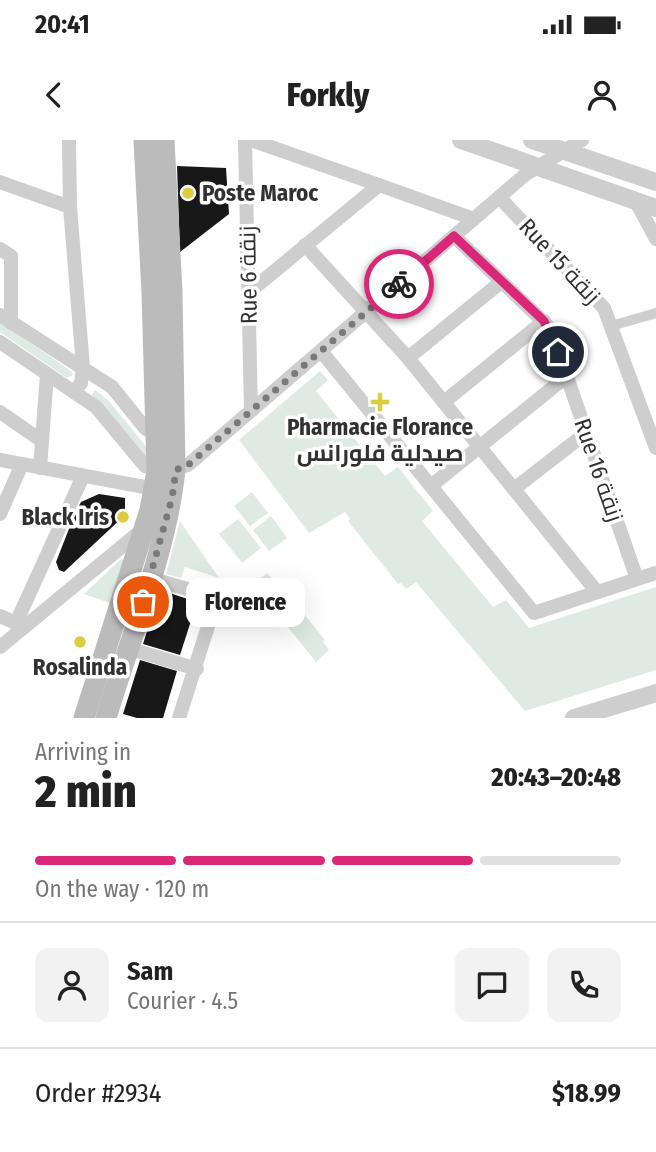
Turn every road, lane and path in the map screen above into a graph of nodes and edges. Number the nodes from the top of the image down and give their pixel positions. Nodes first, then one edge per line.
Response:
1 (69, 140) edge
2 (144, 140) edge
3 (164, 140) edge
4 (245, 140) edge
5 (251, 140) edge
6 (461, 140) edge
7 (532, 140) edge
8 (582, 140) edge
9 (556, 146) edge
10 (540, 166) junction
11 (0, 182) edge
12 (656, 182) edge
13 (379, 185) junction
14 (499, 197) junction
15 (635, 201) junction
16 (70, 206) junction
17 (656, 208) edge
18 (474, 219) junction
19 (454, 236) junction
20 (656, 239) edge
21 (305, 245) junction
22 (0, 249) edge
23 (501, 282) junction
24 (248, 293) junction
25 (367, 311) junction
26 (656, 313) edge
27 (6, 319) edge
28 (544, 321) junction
29 (611, 326) junction
30 (0, 342) edge
31 (321, 351) junction
32 (408, 358) junction
33 (83, 367) junction
34 (47, 374) junction
35 (566, 376) junction
36 (74, 392) junction
37 (444, 402) junction
38 (251, 411) junction
39 (0, 412) edge
40 (586, 433) junction
41 (167, 440) junction
42 (42, 441) junction
43 (480, 447) junction
44 (656, 448) edge
45 (0, 460) edge
46 (22, 464) junction
47 (40, 468) junction
48 (83, 476) junction
49 (162, 477) junction
50 (431, 486) junction
51 (514, 489) junction
52 (0, 514) edge
53 (144, 529) junction
54 (656, 573) edge
55 (150, 578) junction
56 (637, 579) junction
57 (597, 592) junction
58 (0, 616) edge
59 (18, 627) junction
60 (0, 647) edge
61 (127, 648) junction
62 (197, 669) junction
63 (656, 693) edge
64 (84, 718) edge
65 (106, 718) edge
66 (179, 718) edge
67 (574, 718) edge

1 - 16 street
2 - 41 main road
3 - 41 main road
4 - 24 street, Rue 6 زنقة
5 - 13 street
6 - 10 street
7 - 9 street
8 - 9 street
9 - 10 street
9 - 12 street
10 - 14 street
10 - 15 street
11 - 16 street
13 - 18 street
13 - 21 street
14 - 18 street
14 - 29 street, Rue 15 زنقة
15 - 17 street
15 - 20 street
16 - 33 street
18 - 19 street
19 - 23 street, Rue 16 زنقة
19 - 25 street
21 - 24 street
21 - 25 street
22 - 27 street
23 - 28 street, Rue 16 زنقة
23 - 32 street
24 - 38 street, Rue 6 زنقة
25 - 31 street
25 - 32 street
26 - 29 street
27 - 33 street
28 - 35 street, Rue 16 زنقة
28 - 37 street
29 - 44 street, Rue 15 زنقة
30 - 34 street
31 - 38 street
31 - 50 street
32 - 37 street
33 - 36 street
33 - 41 street
34 - 36 street
34 - 42 street
35 - 40 street, Rue 16 زنقة
35 - 43 street
36 - 49 street
37 - 43 street
38 - 49 street
39 - 42 street
40 - 51 street
40 - 56 street, Rue 16 زنقة
41 - 49 main road
42 - 47 street
43 - 50 street
43 - 51 street
45 - 46 street
46 - 47 street
46 - 52 street
47 - 48 street
48 - 49 street
48 - 59 street
49 - 53 main road
49 - 55 main road
50 - 57 street
51 - 57 street
53 - 59 street
53 - 64 main road
54 - 56 street
55 - 61 main road
55 - 62 street
56 - 57 street
58 - 59 street
59 - 60 street
61 - 62 street
61 - 65 main road
62 - 66 street
63 - 67 street

